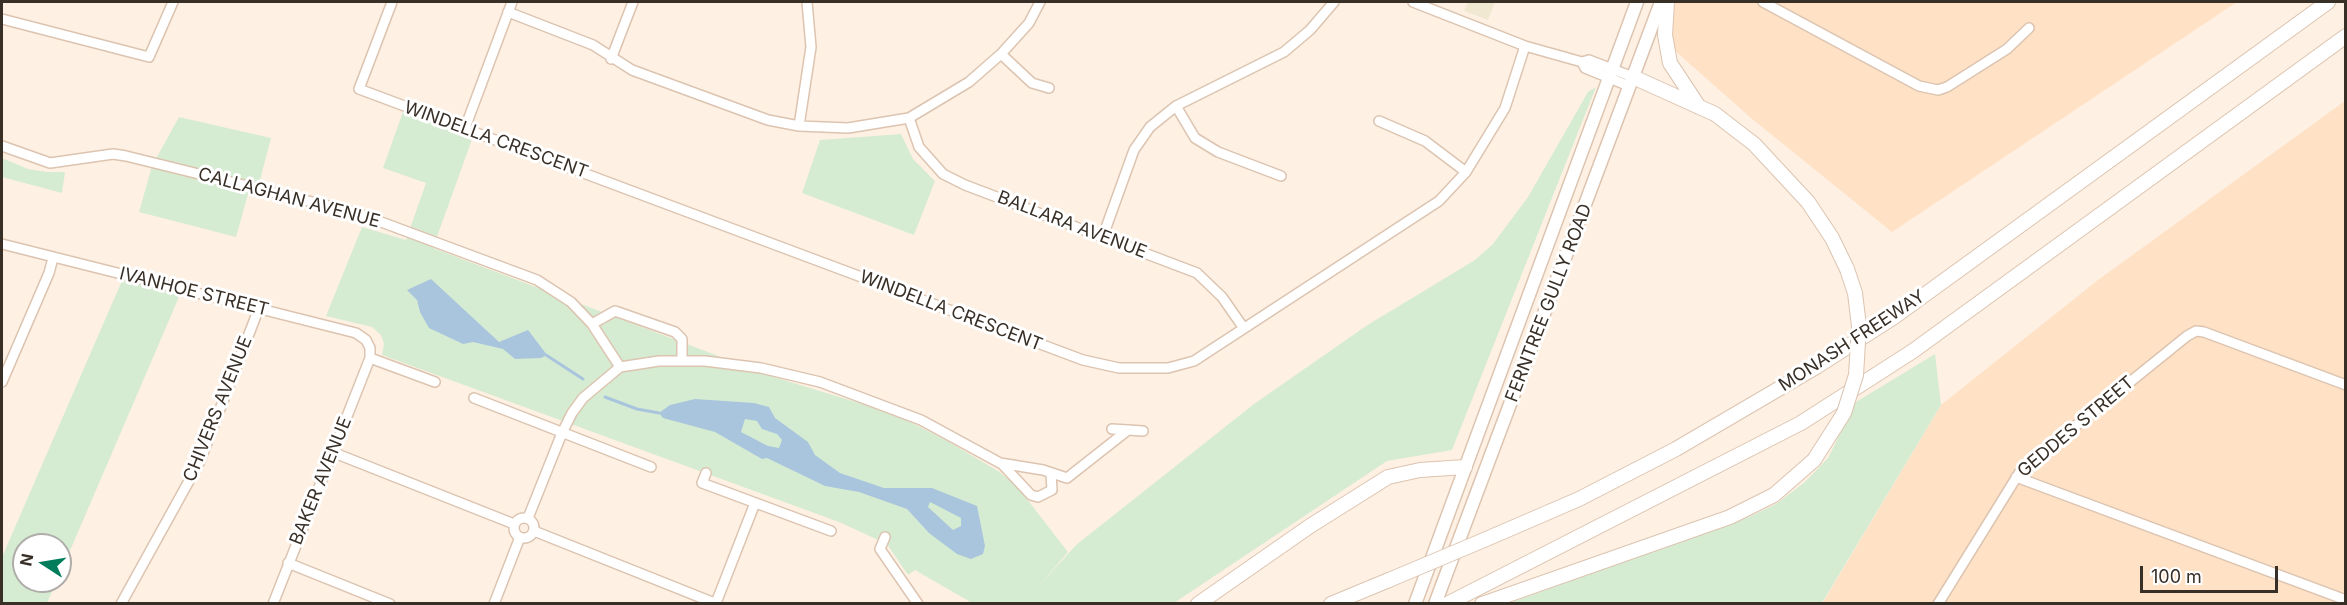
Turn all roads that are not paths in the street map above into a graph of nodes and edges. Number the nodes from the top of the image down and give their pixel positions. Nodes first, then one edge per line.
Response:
1 (173, 2) edge
2 (392, 2) edge
3 (512, 2) edge
4 (633, 2) edge
5 (807, 2) edge
6 (1040, 2) edge
7 (1334, 2) edge
8 (1413, 2) edge
9 (1637, 2) edge
10 (1661, 2) edge
11 (1666, 2) edge
12 (1763, 2) edge
13 (2328, 2) edge
14 (508, 12) junction
15 (2, 19) edge
16 (2029, 28) dead end
17 (2346, 36) edge
18 (1525, 46) junction
19 (1001, 54) junction
20 (612, 59) junction
21 (1610, 73) junction
22 (1631, 81) junction
23 (1049, 88) dead end
24 (1176, 106) junction
25 (1699, 107) junction
26 (909, 118) junction
27 (1379, 121) dead end
28 (798, 126) junction
29 (465, 128) junction
30 (2, 146) edge
31 (1466, 172) junction
32 (1281, 176) dead end
33 (1103, 236) junction
34 (2, 244) edge
35 (53, 258) junction
36 (259, 308) junction
37 (592, 324) junction
38 (1243, 327) junction
39 (370, 358) junction
40 (682, 361) junction
41 (620, 367) junction
42 (2, 382) edge
43 (435, 382) dead end
44 (2346, 385) edge
45 (474, 398) dead end
46 (1112, 429) dead end
47 (1128, 430) junction
48 (1143, 431) dead end
49 (562, 433) junction
50 (332, 452) junction
51 (1000, 463) junction
52 (651, 467) dead end
53 (1465, 467) junction
54 (705, 473) dead end
55 (1051, 474) junction
56 (2016, 477) junction
57 (1067, 478) junction
58 (1052, 490) junction
59 (755, 503) junction
60 (528, 518) junction
61 (514, 524) junction
62 (534, 531) junction
63 (831, 531) dead end
64 (520, 537) junction
65 (885, 537) dead end
66 (288, 563) junction
67 (1478, 598) edge
68 (2346, 600) edge
69 (121, 603) edge
70 (273, 603) edge
71 (390, 603) edge
72 (494, 603) edge
73 (717, 603) edge
74 (918, 603) edge
75 (1198, 603) edge
76 (1331, 603) edge
77 (1415, 603) edge
78 (1435, 603) edge
79 (1447, 603) edge
80 (1938, 603) edge

1 - 15 street
2 - 29 street, WINDELLA CRESCENT
3 - 14 street
4 - 20 street
5 - 28 street
6 - 19 street
7 - 24 street
8 - 18 street
9 - 21 main road, FERNTREE GULLY ROAD
10 - 22 main road, FERNTREE GULLY ROAD
11 - 25 highway
12 - 16 street
13 - 76 highway, MONASH FREEWAY, bridge
14 - 20 street
14 - 29 street
17 - 67 highway
18 - 21 street
18 - 31 street, WINDELLA CRESCENT
19 - 23 street
19 - 26 street
20 - 28 street
21 - 22 street
21 - 53 main road, FERNTREE GULLY ROAD
22 - 25 highway
22 - 78 main road, FERNTREE GULLY ROAD
24 - 32 street
24 - 33 street
25 - 67 highway, bridge
26 - 28 street
26 - 33 street, BALLARA AVENUE
27 - 31 street
29 - 38 street, WINDELLA CRESCENT
30 - 37 street, CALLAGHAN AVENUE
31 - 38 street, WINDELLA CRESCENT
33 - 38 street, BALLARA AVENUE
34 - 35 street, IVANHOE STREET
35 - 36 street, IVANHOE STREET
35 - 42 street
36 - 39 street, IVANHOE STREET
36 - 69 street, CHIVERS AVENUE
37 - 40 street
37 - 41 street, CALLAGHAN AVENUE
39 - 43 street
39 - 50 street, BAKER AVENUE
40 - 41 street
40 - 51 street
41 - 49 street
44 - 56 street, GEDDES STREET
45 - 49 street
46 - 47 street
47 - 48 street
47 - 57 street
49 - 52 street
49 - 60 street
50 - 61 street
50 - 66 street, BAKER AVENUE
51 - 55 street
51 - 58 street
53 - 75 highway
53 - 77 main road, FERNTREE GULLY ROAD
54 - 59 street
55 - 57 street
55 - 58 street
56 - 68 street
56 - 80 street, GEDDES STREET
57 - 58 street
59 - 63 street
59 - 73 street
60 - 61 street
60 - 62 street
61 - 64 street
62 - 64 street
62 - 73 street
64 - 72 street
65 - 74 street
66 - 70 street, BAKER AVENUE
66 - 71 street
67 - 79 highway

